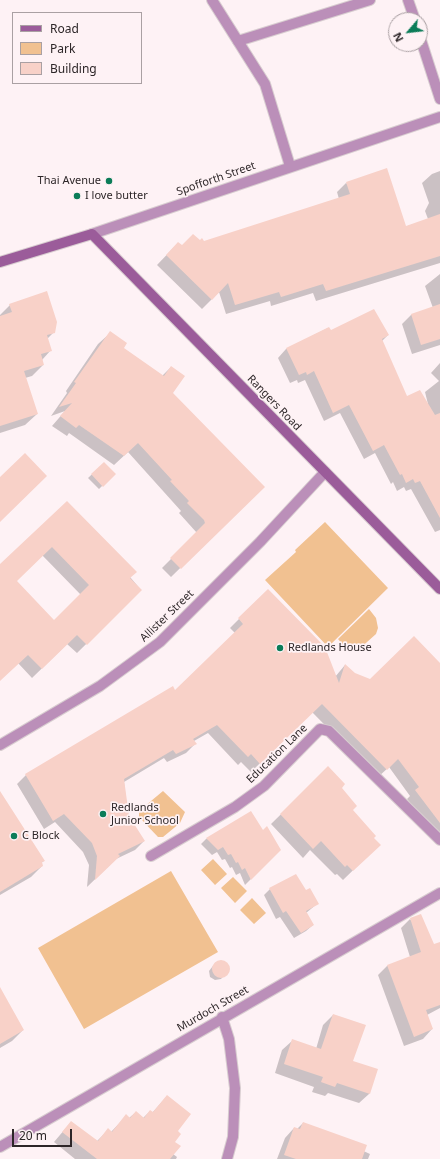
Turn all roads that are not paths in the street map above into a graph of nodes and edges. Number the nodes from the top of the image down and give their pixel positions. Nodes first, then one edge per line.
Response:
1 (212, 0) edge
2 (370, 0) edge
3 (408, 0) edge
4 (412, 12) edge
5 (238, 41) junction
6 (425, 52) edge
7 (440, 99) edge
8 (440, 117) edge
9 (290, 166) junction
10 (92, 234) junction
11 (0, 262) edge
12 (325, 472) junction
13 (440, 589) edge
14 (0, 745) edge
15 (440, 840) edge
16 (151, 856) dead end
17 (440, 893) edge
18 (222, 1017) junction
19 (0, 1147) edge
20 (227, 1159) edge

1 - 5 street
2 - 5 street
3 - 4 street
5 - 9 street
6 - 7 street
8 - 9 street, Spofforth Street
9 - 10 street, Spofforth Street
10 - 11 main road, Spofforth Street
10 - 12 main road, Rangers Road
12 - 13 main road, Rangers Road
12 - 14 street, Allister Street
15 - 16 street, Education Lane
17 - 18 street, Murdoch Street
18 - 19 street, Murdoch Street
18 - 20 street

